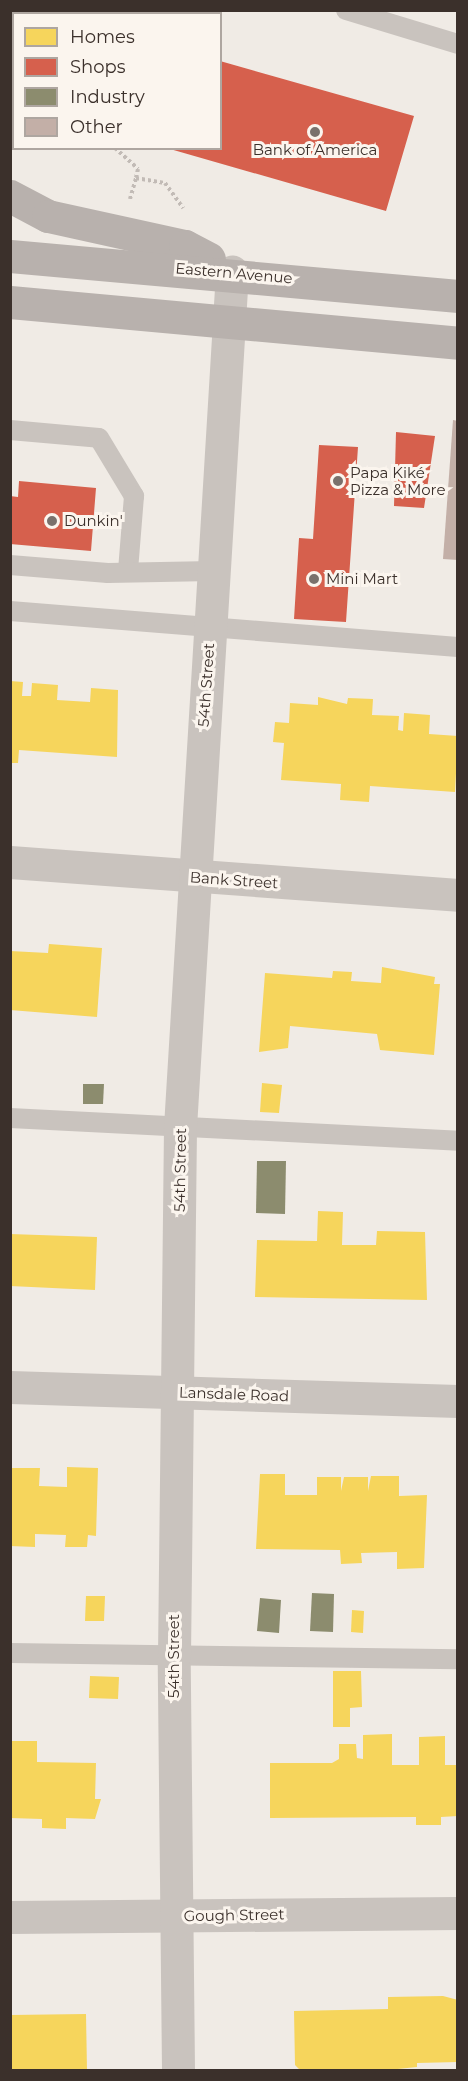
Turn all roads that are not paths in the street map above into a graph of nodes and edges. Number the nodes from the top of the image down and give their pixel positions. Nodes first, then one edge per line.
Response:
1 (346, 10) edge
2 (458, 44) edge
3 (10, 196) edge
4 (10, 256) edge
5 (232, 272) junction
6 (458, 296) edge
7 (10, 302) edge
8 (229, 322) junction
9 (458, 343) edge
10 (10, 430) edge
11 (10, 565) edge
12 (128, 571) junction
13 (213, 571) junction
14 (10, 611) edge
15 (209, 628) junction
16 (458, 647) edge
17 (10, 862) edge
18 (194, 878) junction
19 (458, 895) edge
20 (10, 1118) edge
21 (180, 1127) junction
22 (458, 1141) edge
23 (10, 1387) edge
24 (176, 1393) junction
25 (458, 1401) edge
26 (10, 1653) edge
27 (174, 1656) junction
28 (458, 1659) edge
29 (458, 1913) edge
30 (175, 1916) junction
31 (10, 1917) edge
32 (178, 2070) edge

1 - 2 lane
3 - 5 main road
4 - 5 main road, Eastern Avenue
5 - 6 main road, Eastern Avenue
5 - 8 street, 54th Street
7 - 8 main road
8 - 9 main road
8 - 13 street, 54th Street
10 - 12 lane
11 - 12 lane
12 - 13 lane
13 - 15 street, 54th Street
14 - 15 lane
15 - 16 lane
15 - 18 street, 54th Street
17 - 18 street, Bank Street
18 - 19 street, Bank Street
18 - 21 street, 54th Street
20 - 21 lane
21 - 22 lane
21 - 24 street, 54th Street
23 - 24 street, Lansdale Road
24 - 25 street, Lansdale Road
24 - 27 street, 54th Street
26 - 27 lane
27 - 28 lane
27 - 30 street, 54th Street
29 - 30 street, Gough Street
30 - 31 street, Gough Street
30 - 32 street, 54th Street

